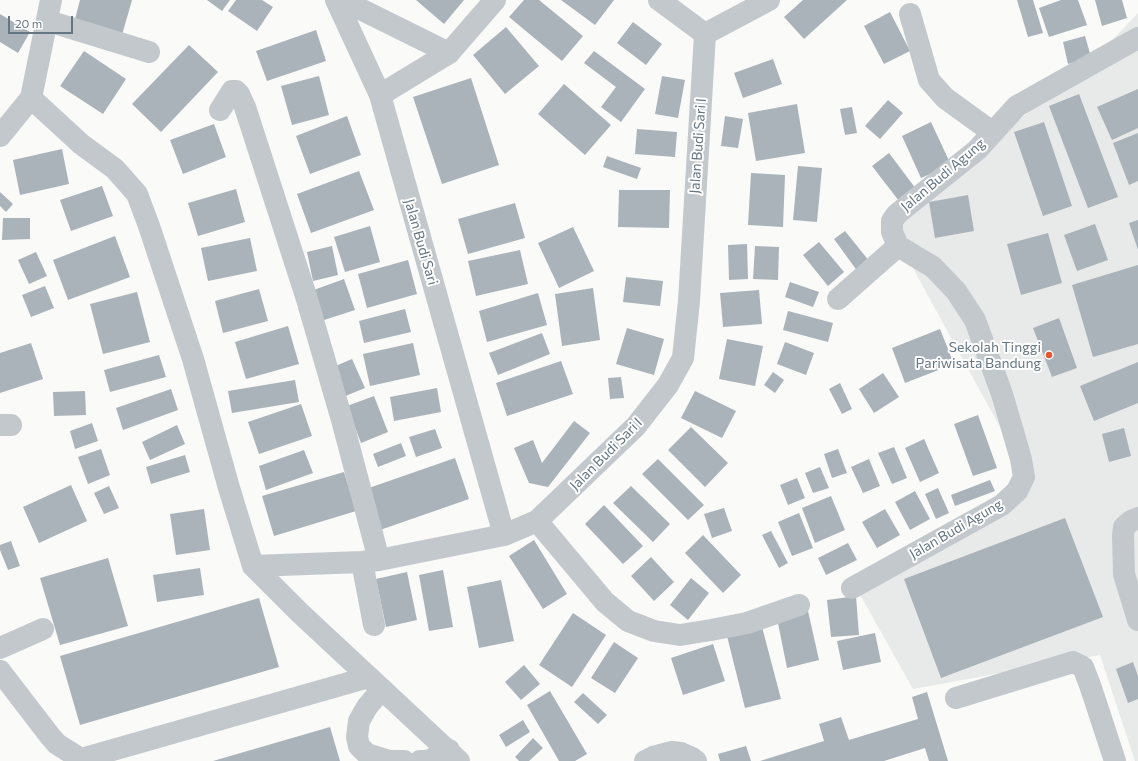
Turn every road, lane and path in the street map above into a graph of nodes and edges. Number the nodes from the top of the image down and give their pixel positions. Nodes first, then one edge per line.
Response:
1 (336, 0) edge
2 (342, 0) edge
3 (496, 0) edge
4 (659, 0) edge
5 (769, 0) edge
6 (50, 10) edge
7 (910, 14) dead end
8 (705, 34) junction
9 (1138, 38) edge
10 (149, 52) dead end
11 (449, 54) junction
12 (380, 95) junction
13 (31, 98) junction
14 (220, 110) dead end
15 (992, 132) junction
16 (0, 136) edge
17 (898, 246) junction
18 (838, 299) dead end
19 (1138, 518) edge
20 (537, 521) junction
21 (504, 535) junction
22 (371, 561) junction
23 (253, 566) junction
24 (852, 588) dead end
25 (799, 606) dead end
26 (1138, 620) edge
27 (374, 625) dead end
28 (43, 629) dead end
29 (0, 648) edge
30 (0, 671) edge
31 (375, 683) junction
32 (956, 698) dead end
33 (454, 756) edge
34 (82, 760) edge
35 (404, 761) edge
36 (420, 761) edge
37 (645, 761) edge
38 (696, 761) edge
39 (1114, 761) edge

1 - 12 street, Jalan Budi Sari
2 - 11 street
3 - 11 street
4 - 8 street
5 - 8 street
6 - 10 street
6 - 13 street
7 - 15 street
8 - 20 street, Jalan Budi Sari I
9 - 15 street, Jalan Budi Agung
11 - 12 street
12 - 21 street, Jalan Budi Sari
13 - 16 street
13 - 23 street
14 - 22 street
15 - 17 street, Jalan Budi Agung
17 - 18 street
17 - 24 street, Jalan Budi Agung
19 - 26 street
20 - 21 street, Jalan Budi Sari I
20 - 25 street
21 - 22 street, Jalan Budi Sari I
22 - 23 street, Jalan Budi Sari I
22 - 27 street
23 - 31 street
28 - 29 street
30 - 34 street
31 - 33 street
31 - 34 street
31 - 35 street
32 - 39 street
33 - 36 street
37 - 38 street

